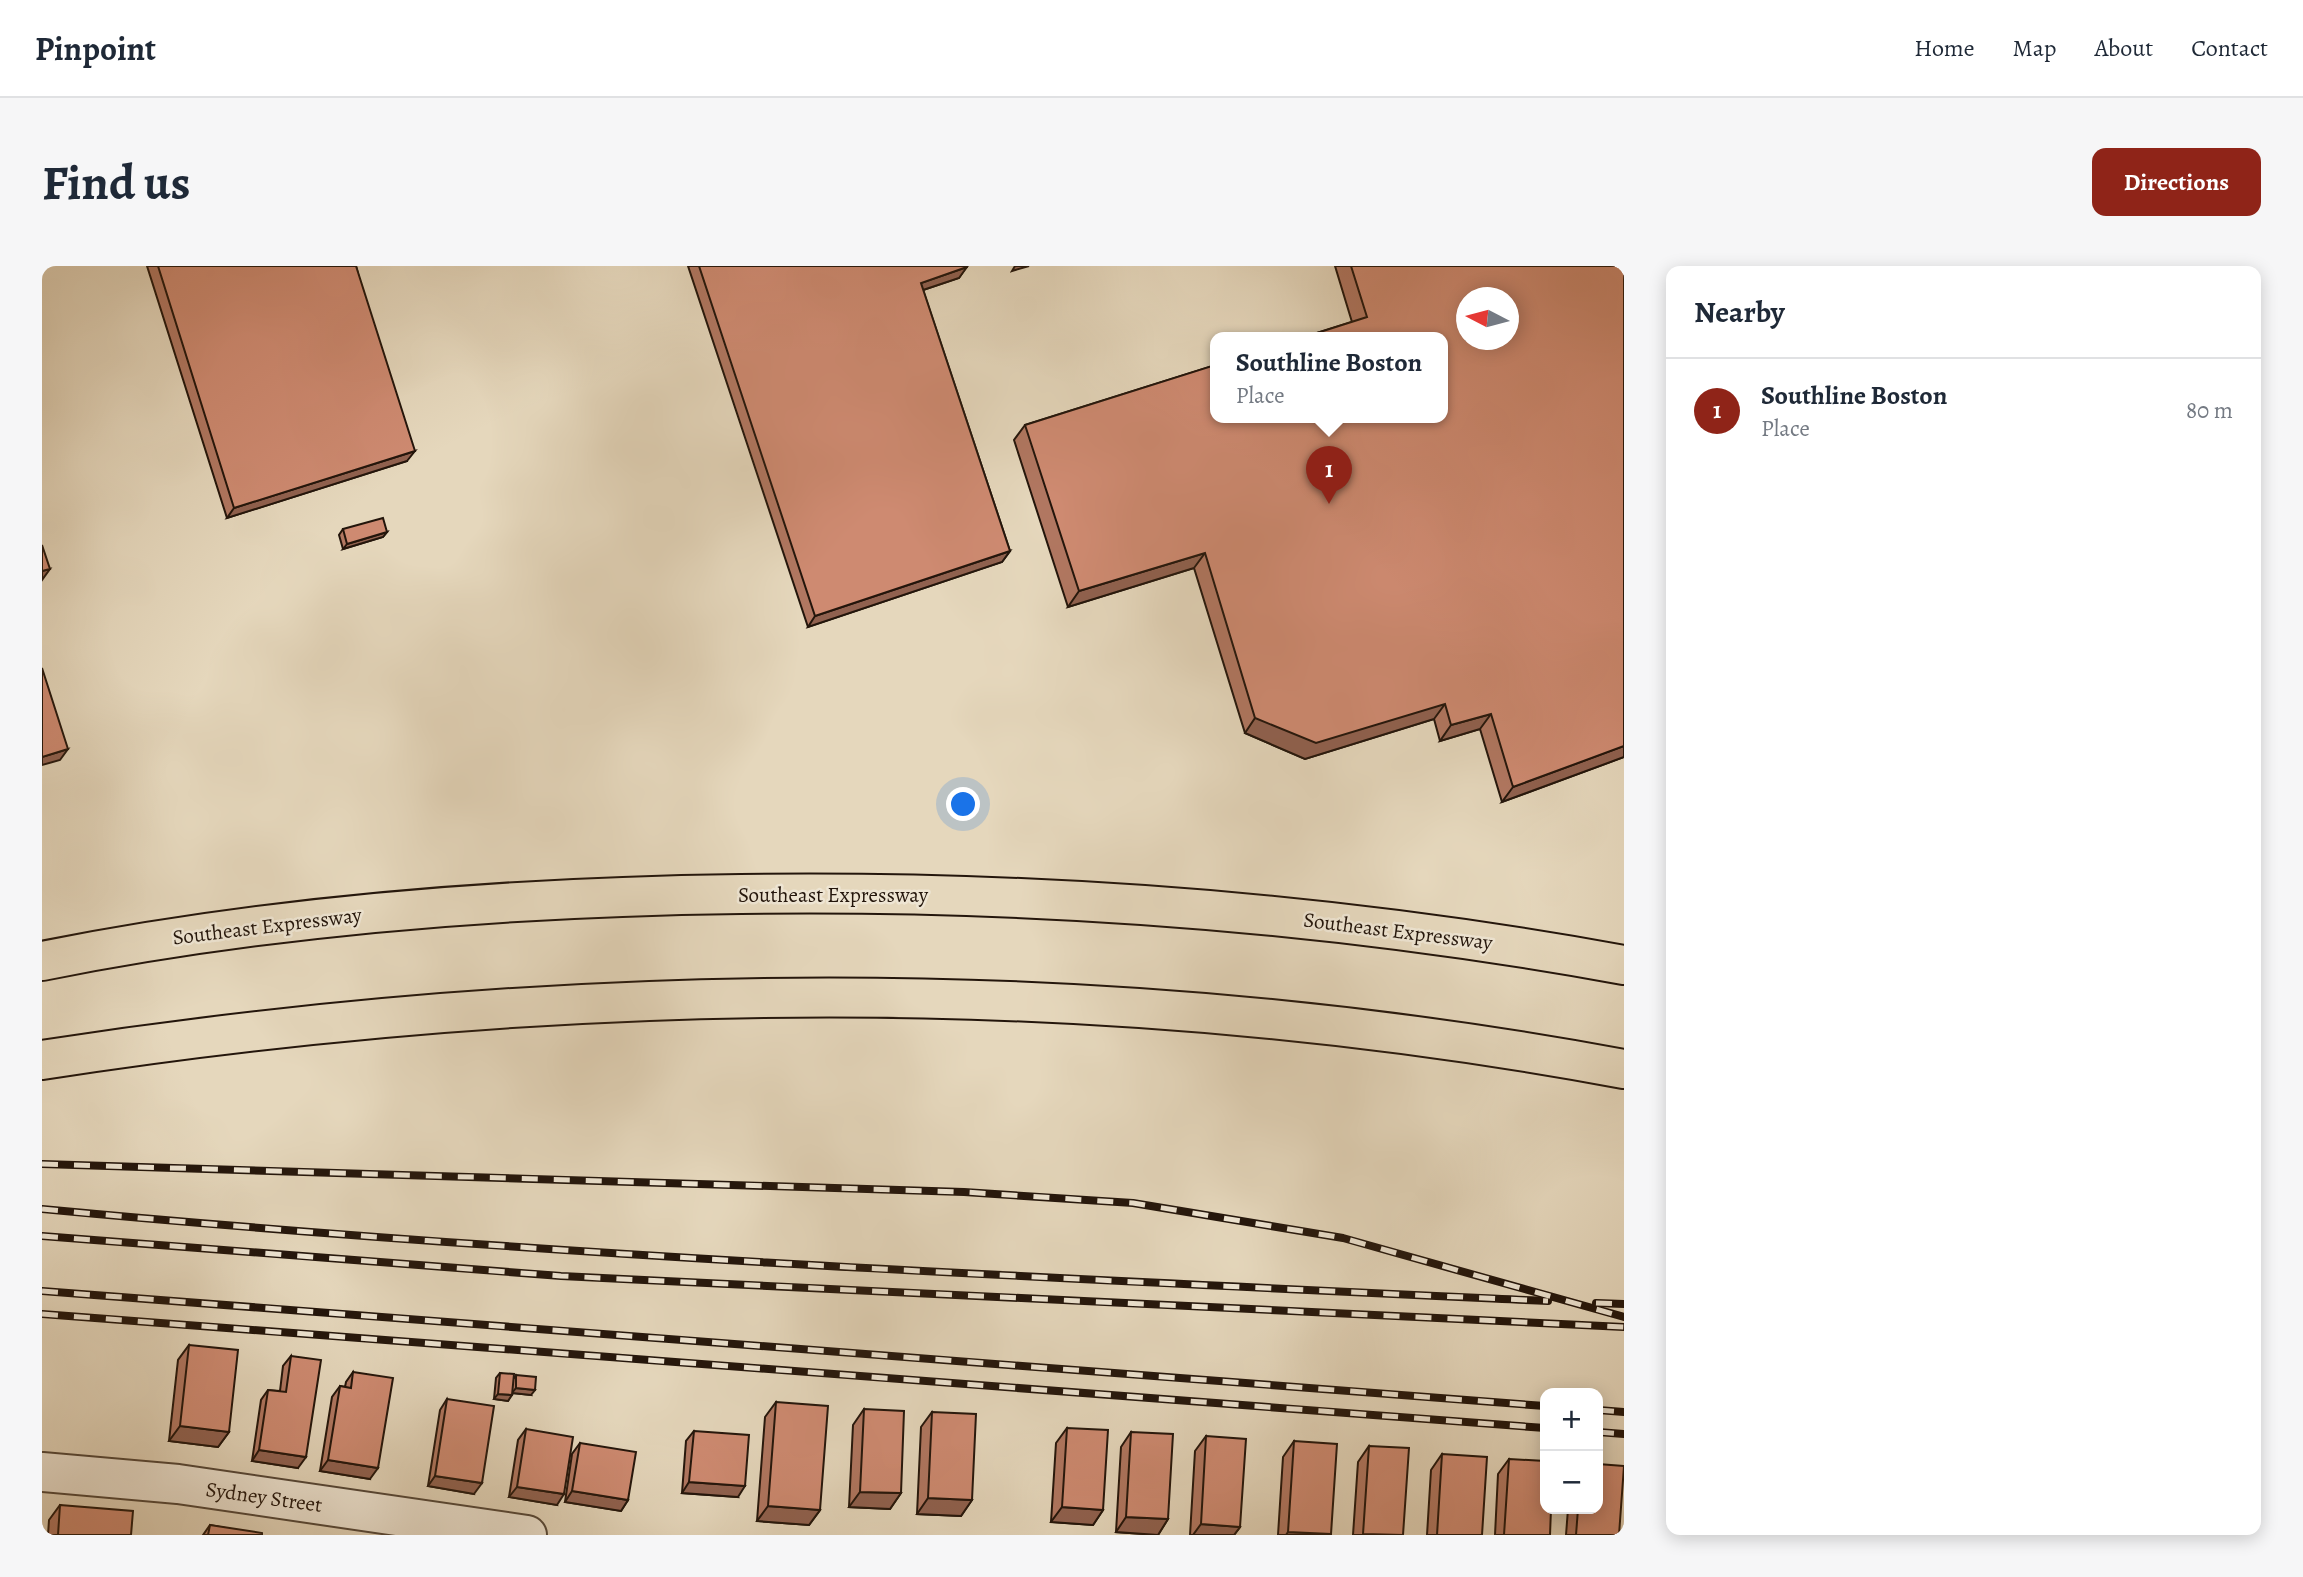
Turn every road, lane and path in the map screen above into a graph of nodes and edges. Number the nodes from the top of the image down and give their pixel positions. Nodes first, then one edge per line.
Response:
1 (42, 961) edge
2 (1624, 965) edge
3 (42, 1060) edge
4 (1624, 1069) edge
5 (42, 1472) edge
6 (527, 1535) edge

1 - 2 highway, Southeast Expressway
3 - 4 highway
5 - 6 street, Sydney Street

